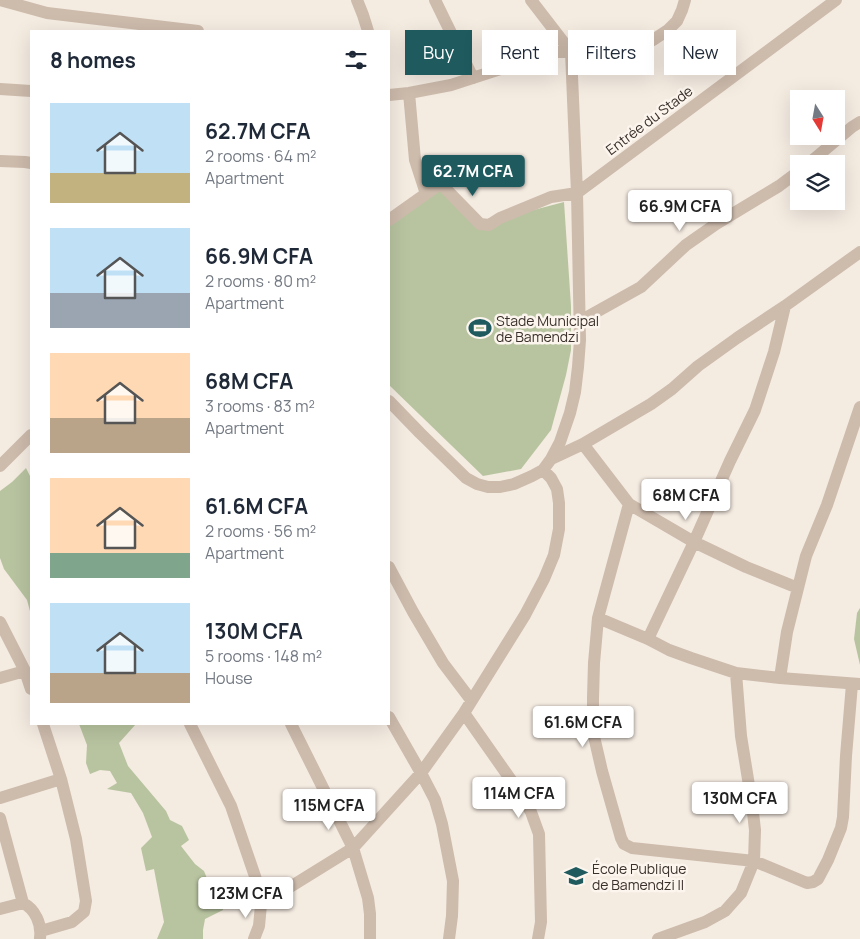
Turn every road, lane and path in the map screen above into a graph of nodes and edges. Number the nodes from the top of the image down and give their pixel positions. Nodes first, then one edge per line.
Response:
1 (0, 0) edge
2 (356, 0) edge
3 (434, 0) edge
4 (531, 0) edge
5 (685, 0) edge
6 (836, 0) edge
7 (190, 30) edge
8 (368, 30) edge
9 (654, 39) edge
10 (568, 48) edge
11 (568, 52) edge
12 (572, 75) edge
13 (474, 78) junction
14 (0, 89) edge
15 (30, 92) edge
16 (409, 93) junction
17 (390, 95) edge
18 (860, 122) edge
19 (819, 155) edge
20 (0, 161) edge
21 (30, 163) edge
22 (790, 178) edge
23 (577, 192) junction
24 (426, 194) junction
25 (390, 219) edge
26 (860, 252) edge
27 (785, 306) junction
28 (580, 321) junction
29 (390, 402) edge
30 (860, 407) edge
31 (30, 436) edge
32 (583, 444) junction
33 (551, 459) junction
34 (0, 466) edge
35 (542, 470) junction
36 (629, 504) junction
37 (694, 542) junction
38 (390, 569) edge
39 (798, 588) junction
40 (598, 618) junction
41 (0, 622) edge
42 (648, 639) junction
43 (25, 670) junction
44 (736, 673) junction
45 (0, 678) edge
46 (780, 678) junction
47 (856, 684) edge
48 (30, 686) edge
49 (471, 700) junction
50 (464, 713) junction
51 (390, 719) edge
52 (43, 725) edge
53 (190, 725) edge
54 (292, 725) edge
55 (421, 773) junction
56 (61, 779) junction
57 (0, 798) edge
58 (0, 818) edge
59 (353, 848) junction
60 (754, 861) junction
61 (23, 903) junction
62 (261, 905) junction
63 (0, 909) edge
64 (40, 935) edge
65 (254, 939) edge
66 (370, 939) edge
67 (449, 939) edge
68 (538, 939) edge
69 (658, 939) edge

1 - 7 street
2 - 8 street
3 - 13 street
4 - 10 street
5 - 9 street
6 - 23 street, Entrée du Stade
11 - 13 street
12 - 23 street
13 - 16 street
14 - 15 street
16 - 17 street
16 - 24 street
18 - 19 street
20 - 21 street
22 - 28 street
23 - 24 street
23 - 28 street
24 - 25 street
26 - 27 street
27 - 32 street
27 - 37 street
28 - 33 street
29 - 35 street
30 - 39 street
31 - 34 street
32 - 33 street
32 - 36 street
33 - 35 street
35 - 49 street
36 - 37 street
36 - 40 street
37 - 39 street
37 - 42 street
38 - 49 street
39 - 46 street
40 - 42 street
40 - 60 street
41 - 43 street
42 - 44 street
43 - 45 street
43 - 48 street
44 - 46 street
44 - 60 street
46 - 47 street
47 - 60 street
49 - 50 street
50 - 55 street
50 - 68 street
51 - 55 street
52 - 56 street
53 - 62 street
54 - 59 street
55 - 59 street
55 - 67 street
56 - 57 street
56 - 64 street
58 - 61 street
59 - 62 street
59 - 66 street
60 - 69 street
61 - 63 street
61 - 64 street
62 - 65 street

